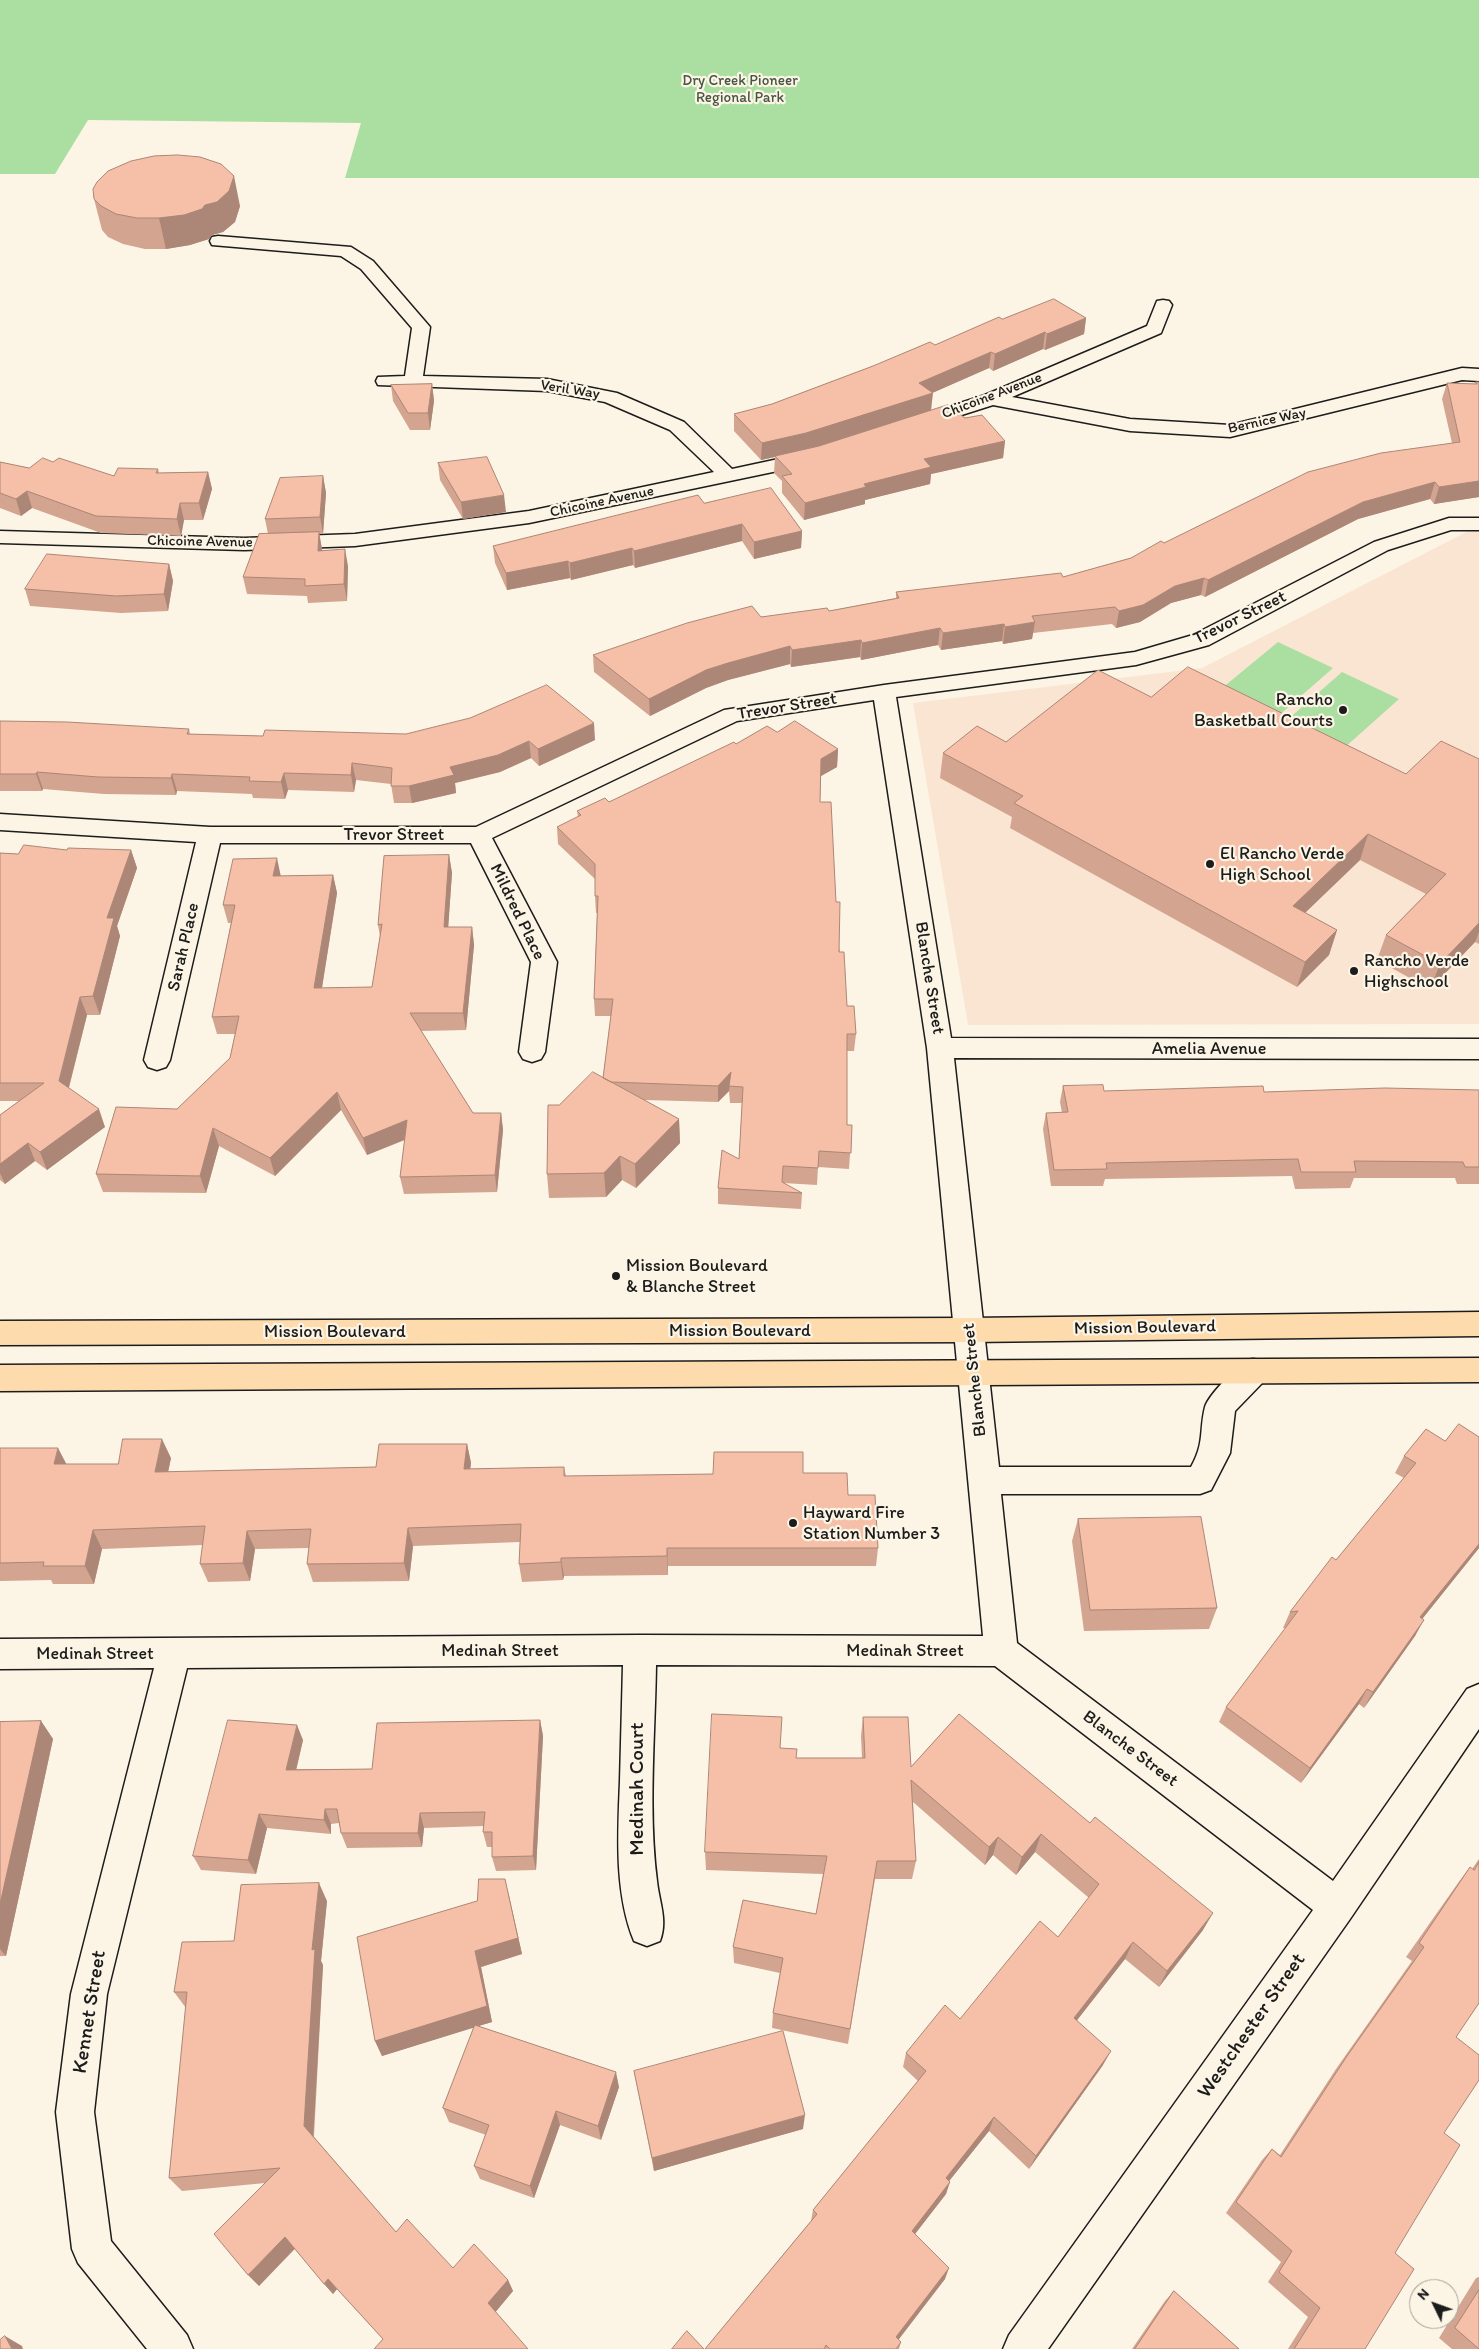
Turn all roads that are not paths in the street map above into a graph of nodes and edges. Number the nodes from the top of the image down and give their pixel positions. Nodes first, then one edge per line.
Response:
1 (218, 241) dead end
2 (1163, 305) dead end
3 (1479, 375) edge
4 (385, 381) dead end
5 (413, 381) junction
6 (992, 399) junction
7 (902, 428) edge
8 (829, 452) edge
9 (729, 476) junction
10 (1479, 524) edge
11 (0, 536) edge
12 (884, 692) junction
13 (0, 822) edge
14 (210, 835) junction
15 (479, 835) junction
16 (940, 1048) junction
17 (1479, 1050) edge
18 (532, 1052) dead end
19 (157, 1060) dead end
20 (1479, 1324) edge
21 (970, 1330) junction
22 (0, 1333) edge
23 (1479, 1370) edge
24 (1254, 1371) junction
25 (974, 1372) junction
26 (0, 1378) edge
27 (985, 1480) junction
28 (640, 1650) junction
29 (1001, 1651) junction
30 (174, 1653) junction
31 (0, 1654) edge
32 (1479, 1700) edge
33 (1337, 1906) junction
34 (647, 1928) dead end
35 (173, 2349) edge
36 (1023, 2349) edge

1 - 5 street
2 - 6 street, Chicoine Avenue
3 - 6 street, Bernice Way
4 - 5 street, Veril Way
5 - 9 street, Veril Way
6 - 7 street, Chicoine Avenue
8 - 9 street, Chicoine Avenue
9 - 11 street, Chicoine Avenue
10 - 12 street, Trevor Street
12 - 15 street, Trevor Street
12 - 16 street, Blanche Street
13 - 14 street, Trevor Street
14 - 15 street, Trevor Street
14 - 19 street, Sarah Place
15 - 18 street, Mildred Place
16 - 17 street, Amelia Avenue
16 - 21 street, Blanche Street
20 - 21 main road, Mission Boulevard
21 - 22 main road, Mission Boulevard
21 - 25 street, Blanche Street
23 - 24 main road
24 - 25 main road
24 - 27 street
25 - 26 main road
25 - 27 street, Blanche Street
27 - 29 street, Blanche Street
28 - 29 street, Medinah Street
28 - 30 street, Medinah Street
28 - 34 street, Medinah Court
29 - 33 street, Blanche Street
30 - 31 street, Medinah Street
30 - 35 street, Kennet Street
32 - 33 street, Westchester Street
33 - 36 street, Westchester Street

